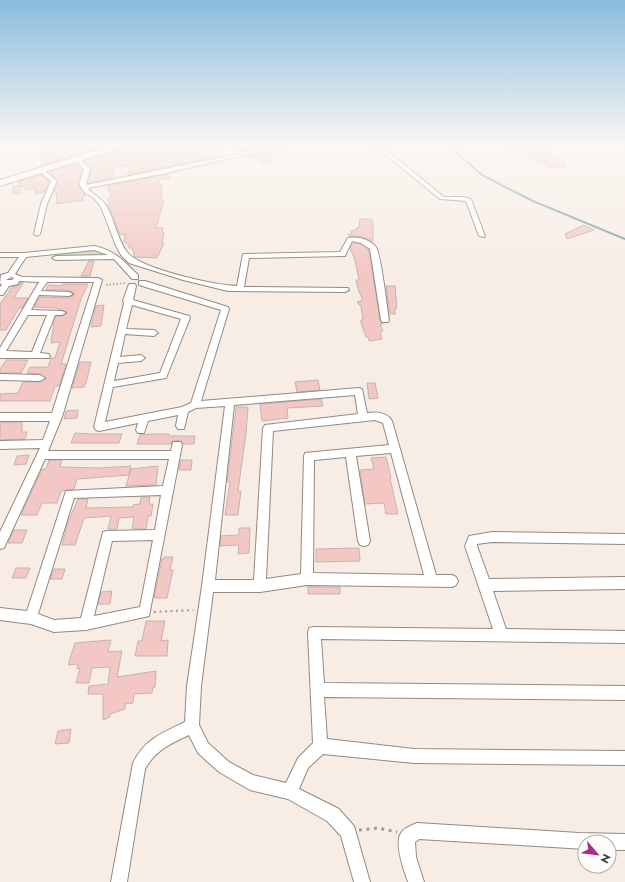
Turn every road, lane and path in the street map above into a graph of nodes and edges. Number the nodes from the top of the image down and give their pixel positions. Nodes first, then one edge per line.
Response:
1 (51, 187) edge
2 (84, 187) edge
3 (429, 187) edge
4 (37, 234) dead end
5 (482, 236) dead end
6 (0, 255) edge
7 (23, 257) junction
8 (0, 260) edge
9 (14, 277) junction
10 (135, 277) junction
11 (44, 280) junction
12 (142, 283) junction
13 (129, 284) junction
14 (96, 285) junction
15 (240, 289) junction
16 (345, 290) dead end
17 (0, 293) edge
18 (36, 293) junction
19 (69, 294) dead end
20 (127, 301) junction
21 (25, 312) junction
22 (52, 313) junction
23 (62, 313) dead end
24 (385, 320) dead end
25 (121, 331) junction
26 (154, 333) dead end
27 (0, 354) edge
28 (35, 355) junction
29 (46, 356) dead end
30 (141, 358) dead end
31 (114, 361) junction
32 (0, 377) edge
33 (40, 378) dead end
34 (108, 385) junction
35 (230, 402) junction
36 (194, 405) junction
37 (184, 410) junction
38 (0, 417) edge
39 (57, 417) junction
40 (144, 418) junction
41 (363, 418) junction
42 (180, 426) dead end
43 (141, 430) dead end
44 (46, 444) junction
45 (0, 445) edge
46 (394, 449) junction
47 (350, 452) junction
48 (42, 455) junction
49 (167, 490) junction
50 (160, 535) junction
51 (625, 539) edge
52 (364, 541) dead end
53 (0, 544) edge
54 (307, 579) junction
55 (432, 581) junction
56 (452, 581) dead end
57 (625, 583) edge
58 (485, 585) junction
59 (208, 586) junction
60 (260, 586) junction
61 (145, 612) junction
62 (204, 612) junction
63 (0, 614) edge
64 (31, 618) junction
65 (86, 624) junction
66 (501, 635) junction
67 (625, 637) edge
68 (317, 690) junction
69 (625, 693) edge
70 (192, 726) junction
71 (320, 746) junction
72 (625, 758) edge
73 (290, 792) junction
74 (348, 832) junction
75 (407, 838) junction
76 (625, 842) edge
77 (119, 882) edge
78 (362, 882) edge
79 (416, 882) edge

1 - 4 street
2 - 15 street
3 - 5 street
6 - 7 street
7 - 8 street
7 - 9 street
7 - 10 street
9 - 11 street
9 - 17 street
10 - 12 street
10 - 13 street
11 - 14 street
11 - 18 street
12 - 13 street
12 - 36 street
13 - 14 path
13 - 20 street
14 - 39 street
15 - 16 street
15 - 24 street
18 - 19 street
18 - 21 street
20 - 25 street
20 - 34 street
21 - 22 street
21 - 27 street
22 - 23 street
22 - 28 street
25 - 26 street
25 - 31 street
27 - 28 street
28 - 29 street
30 - 31 street
31 - 34 street
32 - 33 street
34 - 40 street
35 - 36 street
35 - 41 street
35 - 59 street
36 - 37 street
37 - 40 street
37 - 42 street
38 - 39 street
39 - 44 street
40 - 43 street
41 - 46 street
41 - 60 street
44 - 45 street
44 - 48 street
46 - 47 street
46 - 55 street
47 - 52 street
47 - 54 street
48 - 49 street
48 - 53 street
49 - 50 street
49 - 64 street
50 - 61 street
50 - 65 street
51 - 58 street
54 - 55 street
54 - 60 street
55 - 56 street
57 - 58 street
58 - 66 street
59 - 60 street
59 - 62 street
61 - 62 path
61 - 65 street
62 - 70 street
63 - 64 street
64 - 65 street
66 - 67 street
66 - 68 street
68 - 69 street
68 - 71 street
70 - 73 street
70 - 77 street
71 - 72 street
71 - 73 street
73 - 74 street
74 - 75 path
74 - 78 street
75 - 76 street
75 - 79 street

